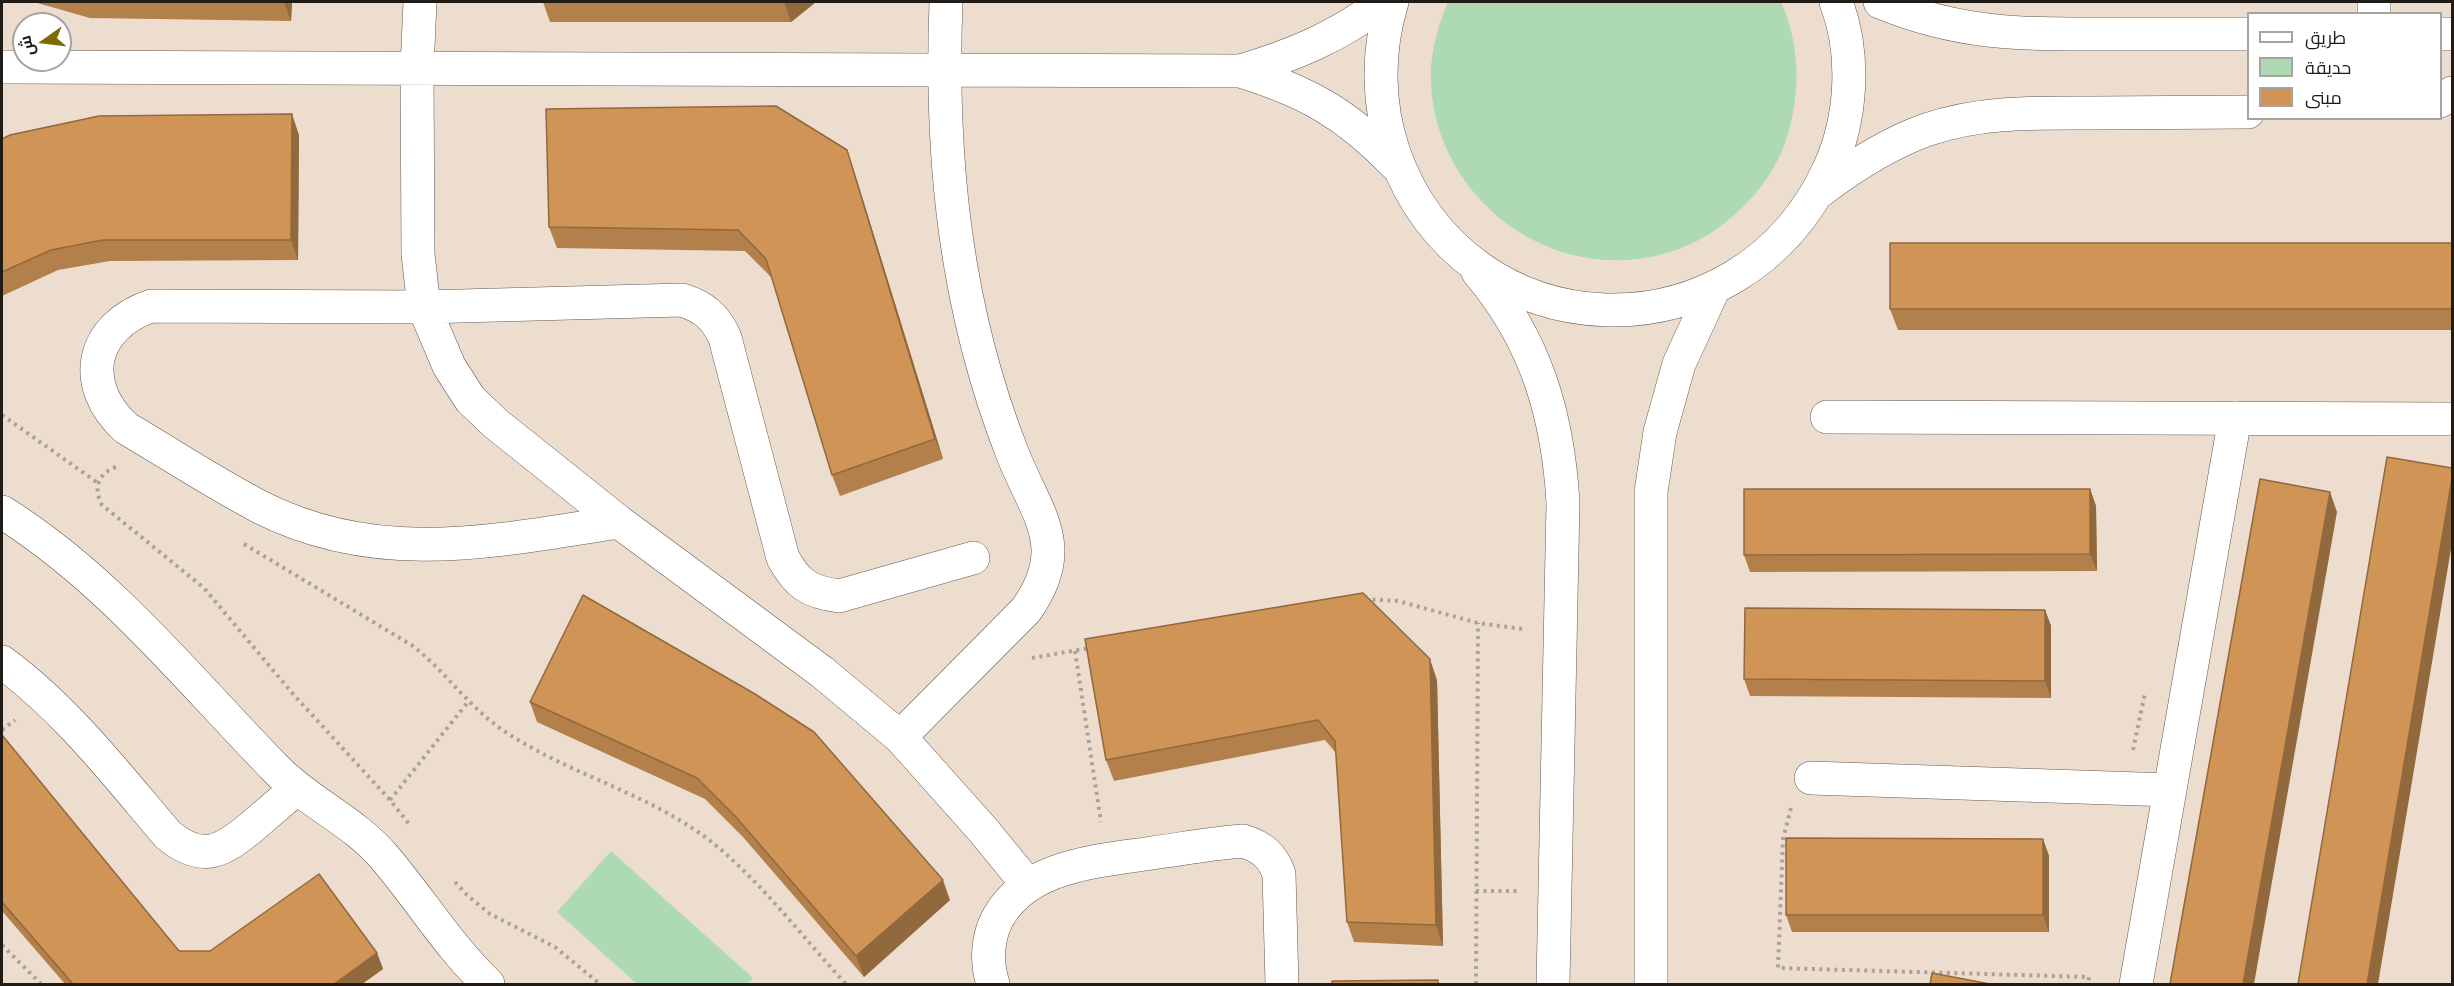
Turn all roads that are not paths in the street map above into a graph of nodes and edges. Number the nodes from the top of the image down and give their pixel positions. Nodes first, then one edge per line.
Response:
1 (420, 2) edge
2 (946, 2) edge
3 (1383, 2) edge
4 (1392, 2) edge
5 (1836, 2) edge
6 (1880, 2) edge
7 (2247, 34) edge
8 (2, 68) edge
9 (417, 69) junction
10 (943, 71) junction
11 (1240, 71) junction
12 (2247, 112) edge
13 (1400, 168) junction
14 (1818, 192) junction
15 (1463, 255) junction
16 (1713, 290) junction
17 (424, 307) junction
18 (1827, 417) dead end
19 (2235, 418) junction
20 (2452, 419) edge
21 (2, 512) edge
22 (619, 522) junction
23 (973, 558) dead end
24 (2, 662) edge
25 (900, 737) junction
26 (1811, 778) road end
27 (297, 788) junction
28 (2170, 790) junction
29 (1028, 885) junction
30 (477, 981) edge
31 (993, 984) edge
32 (1282, 984) edge
33 (1553, 984) edge
34 (1651, 984) edge
35 (2136, 984) edge

1 - 9 street
2 - 10 street
3 - 11 street
4 - 13 street
5 - 14 street
6 - 7 street
8 - 9 street
9 - 10 street
9 - 17 street
10 - 11 street
10 - 25 street
11 - 13 street
12 - 14 street
13 - 15 street
14 - 16 street
15 - 16 street
15 - 33 street
16 - 34 street
17 - 22 street
17 - 22 street
17 - 23 street
18 - 19 street
19 - 20 street
19 - 28 street
21 - 27 street
22 - 25 street
24 - 27 street
25 - 29 street
26 - 28 street
27 - 30 street
28 - 35 street
29 - 31 street
29 - 32 street

